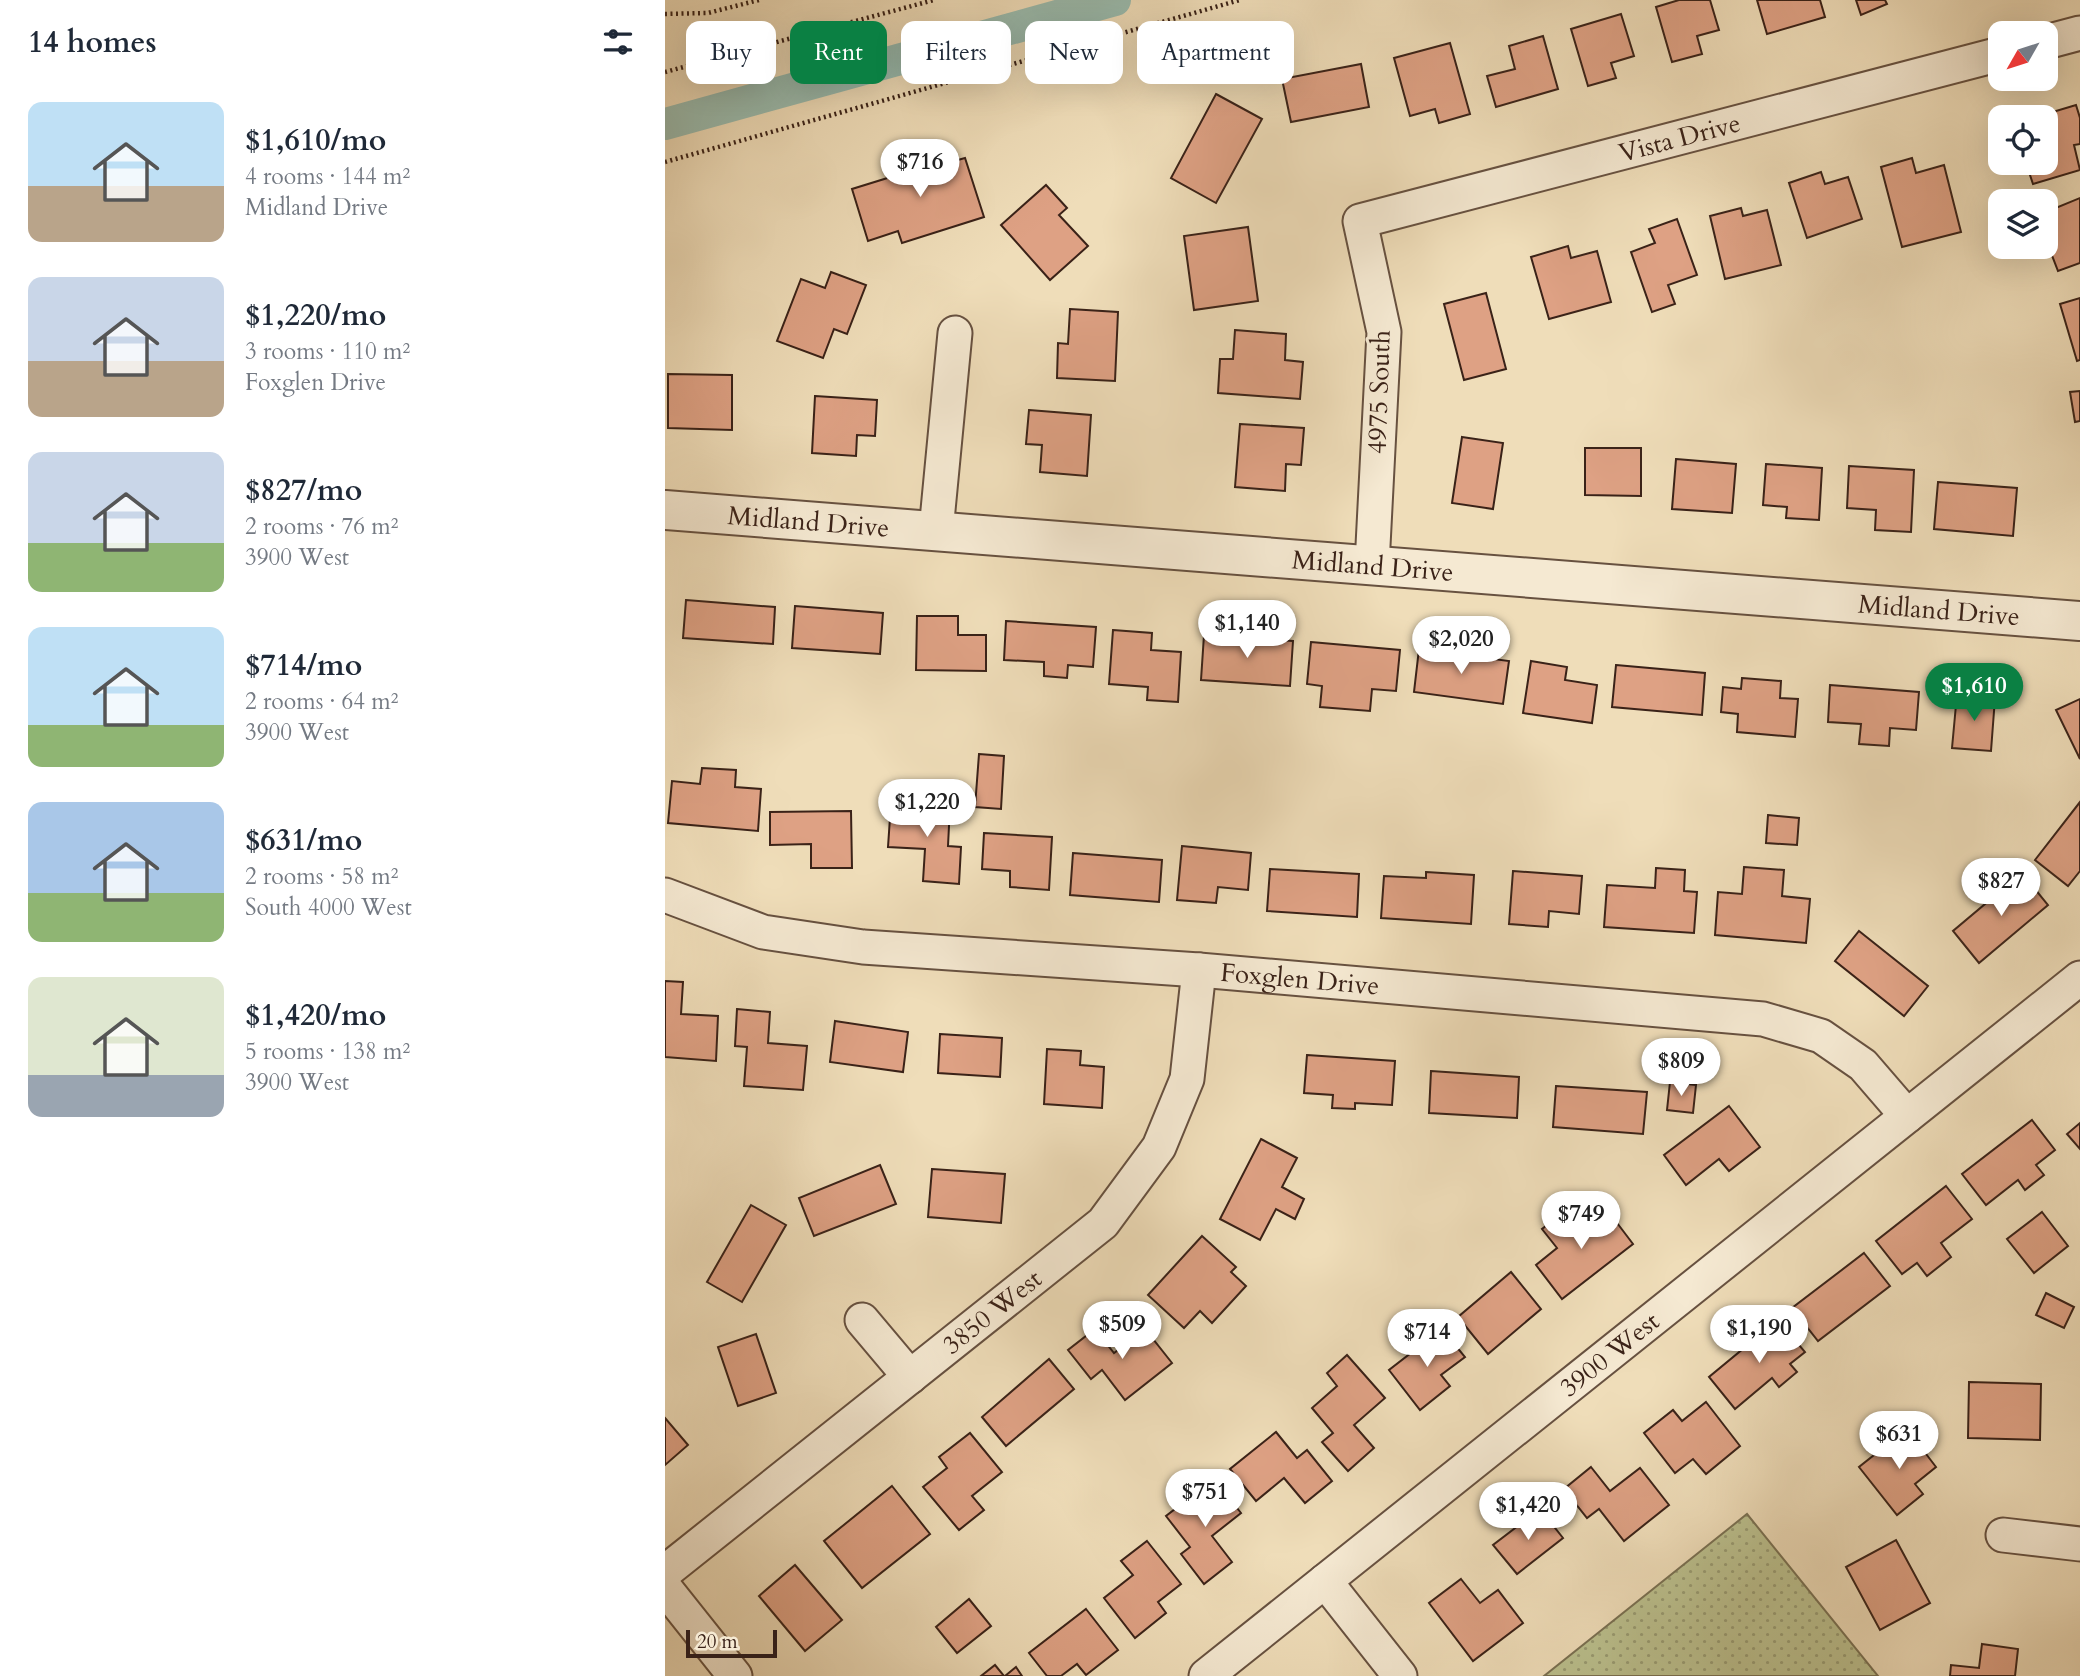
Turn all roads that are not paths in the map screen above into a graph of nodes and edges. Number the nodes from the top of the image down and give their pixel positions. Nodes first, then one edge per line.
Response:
1 (2080, 33) edge
2 (2058, 39) edge
3 (1988, 57) edge
4 (1360, 221) joint
5 (955, 333) dead end
6 (665, 510) edge
7 (936, 531) junction
8 (1371, 565) junction
9 (2080, 621) edge
10 (665, 895) edge
11 (1199, 971) junction
12 (2080, 978) edge
13 (1907, 1116) junction
14 (862, 1320) dead end
15 (909, 1377) junction
16 (2003, 1535) dead end
17 (2080, 1544) edge
18 (665, 1572) edge
19 (1325, 1581) junction
20 (665, 1588) edge
21 (736, 1676) edge
22 (1206, 1676) edge
23 (1400, 1676) edge

1 - 2 street
3 - 4 street, Vista Drive
4 - 8 street, 4975 South
5 - 7 street
6 - 7 street, Midland Drive
7 - 8 street, Midland Drive
8 - 9 street, Midland Drive
10 - 11 street, Foxglen Drive
11 - 13 street, Foxglen Drive
11 - 15 street, 3850 West
12 - 13 street, 3900 West
13 - 19 street, 3900 West
14 - 15 street
15 - 18 street, 3850 West
16 - 17 street
19 - 22 street, 3900 West
19 - 23 street
20 - 21 street

